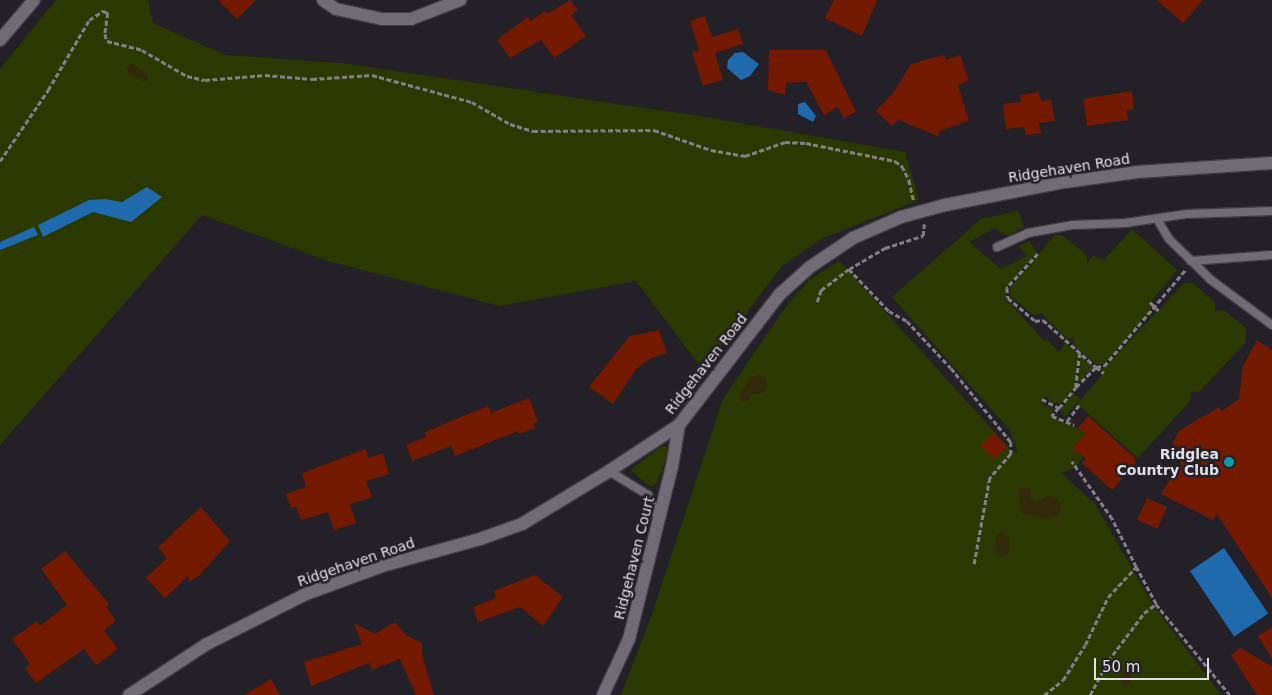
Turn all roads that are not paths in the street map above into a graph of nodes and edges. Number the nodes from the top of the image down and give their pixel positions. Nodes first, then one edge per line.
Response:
1 (34, 0) edge
2 (322, 0) edge
3 (460, 0) edge
4 (0, 40) edge
5 (1272, 163) edge
6 (1272, 211) edge
7 (1157, 220) junction
8 (997, 247) dead end
9 (1272, 255) edge
10 (1191, 261) junction
11 (1272, 325) edge
12 (679, 425) junction
13 (609, 471) junction
14 (658, 524) junction
15 (129, 695) edge
16 (603, 695) edge

1 - 4 street
2 - 3 street
5 - 12 street, Ridgehaven Road
6 - 7 lane
7 - 8 lane
7 - 10 lane
9 - 10 lane
10 - 11 lane
12 - 13 street, Ridgehaven Road
12 - 14 street, Ridgehaven Court
13 - 14 lane
13 - 15 street, Ridgehaven Road
14 - 16 street, Ridgehaven Court

